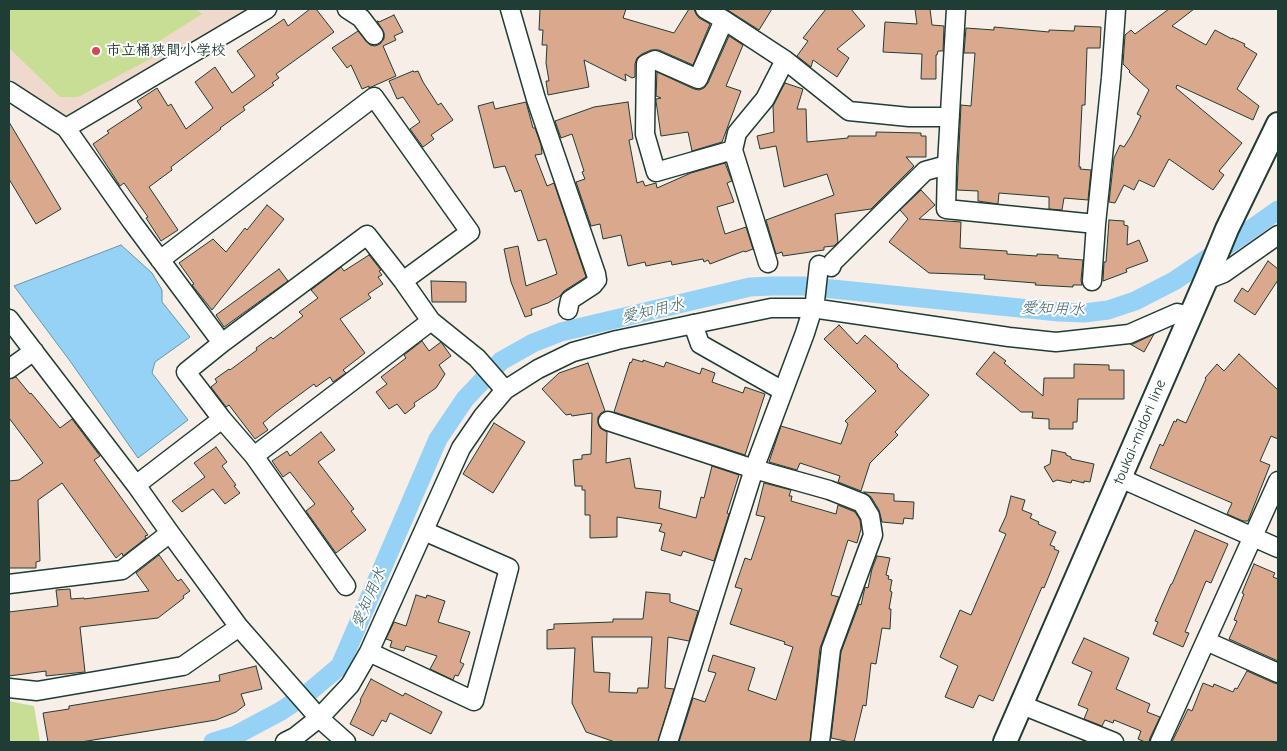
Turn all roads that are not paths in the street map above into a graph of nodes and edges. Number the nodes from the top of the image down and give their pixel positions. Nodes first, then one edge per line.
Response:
1 (267, 9) edge
2 (347, 9) edge
3 (510, 9) edge
4 (705, 9) edge
5 (956, 9) edge
6 (1116, 9) edge
7 (724, 20) junction
8 (374, 35) dead end
9 (785, 60) junction
10 (9, 91) edge
11 (950, 117) junction
12 (1278, 124) edge
13 (66, 128) junction
14 (733, 150) junction
15 (947, 165) junction
16 (1096, 224) junction
17 (1278, 235) edge
18 (160, 260) junction
19 (768, 263) dead end
20 (1207, 277) junction
21 (403, 281) junction
22 (1092, 281) dead end
23 (813, 304) junction
24 (568, 310) dead end
25 (1190, 316) junction
26 (9, 319) edge
27 (431, 321) junction
28 (693, 324) junction
29 (222, 343) junction
30 (34, 351) junction
31 (9, 369) edge
32 (505, 390) junction
33 (783, 391) junction
34 (222, 419) junction
35 (608, 422) dead end
36 (254, 456) junction
37 (754, 469) junction
38 (1120, 478) junction
39 (1278, 481) edge
40 (136, 485) junction
41 (424, 531) junction
42 (170, 534) junction
43 (1253, 537) junction
44 (1278, 548) edge
45 (9, 584) edge
46 (346, 586) dead end
47 (239, 626) junction
48 (1206, 641) junction
49 (369, 652) junction
50 (1278, 673) edge
51 (9, 688) edge
52 (1022, 704) junction
53 (316, 714) junction
54 (286, 742) edge
55 (346, 742) edge
56 (668, 742) edge
57 (820, 742) edge
58 (1005, 742) edge
59 (1114, 742) edge
60 (1160, 742) edge

1 - 13 street
2 - 8 street
3 - 24 street
4 - 7 street
5 - 11 street
6 - 16 street
7 - 9 street
7 - 14 street
9 - 11 street
9 - 14 street
10 - 13 street
11 - 15 street
12 - 20 main road, toukai-midori line
13 - 18 street
14 - 19 street
15 - 16 street
15 - 23 street
16 - 22 street
17 - 20 street
18 - 21 street
18 - 29 street
20 - 25 main road, toukai-midori line
21 - 27 street
21 - 29 street
23 - 25 street
23 - 28 street
23 - 33 street
25 - 38 main road, toukai-midori line
26 - 30 street
27 - 32 street
27 - 36 street
28 - 32 street
28 - 33 street
29 - 34 street
30 - 31 street
30 - 40 street
32 - 41 street
33 - 37 street
34 - 36 street
34 - 40 street
35 - 37 street
36 - 46 street
37 - 56 street
37 - 57 street
38 - 43 street
38 - 52 main road, toukai-midori line
39 - 43 street
40 - 42 street
41 - 49 street
41 - 49 street
42 - 45 street
42 - 47 street
43 - 44 street
43 - 48 street
47 - 51 street
47 - 53 street
48 - 50 street
48 - 60 street
49 - 53 street
52 - 58 main road, toukai-midori line
52 - 59 street
53 - 54 street
53 - 55 street

